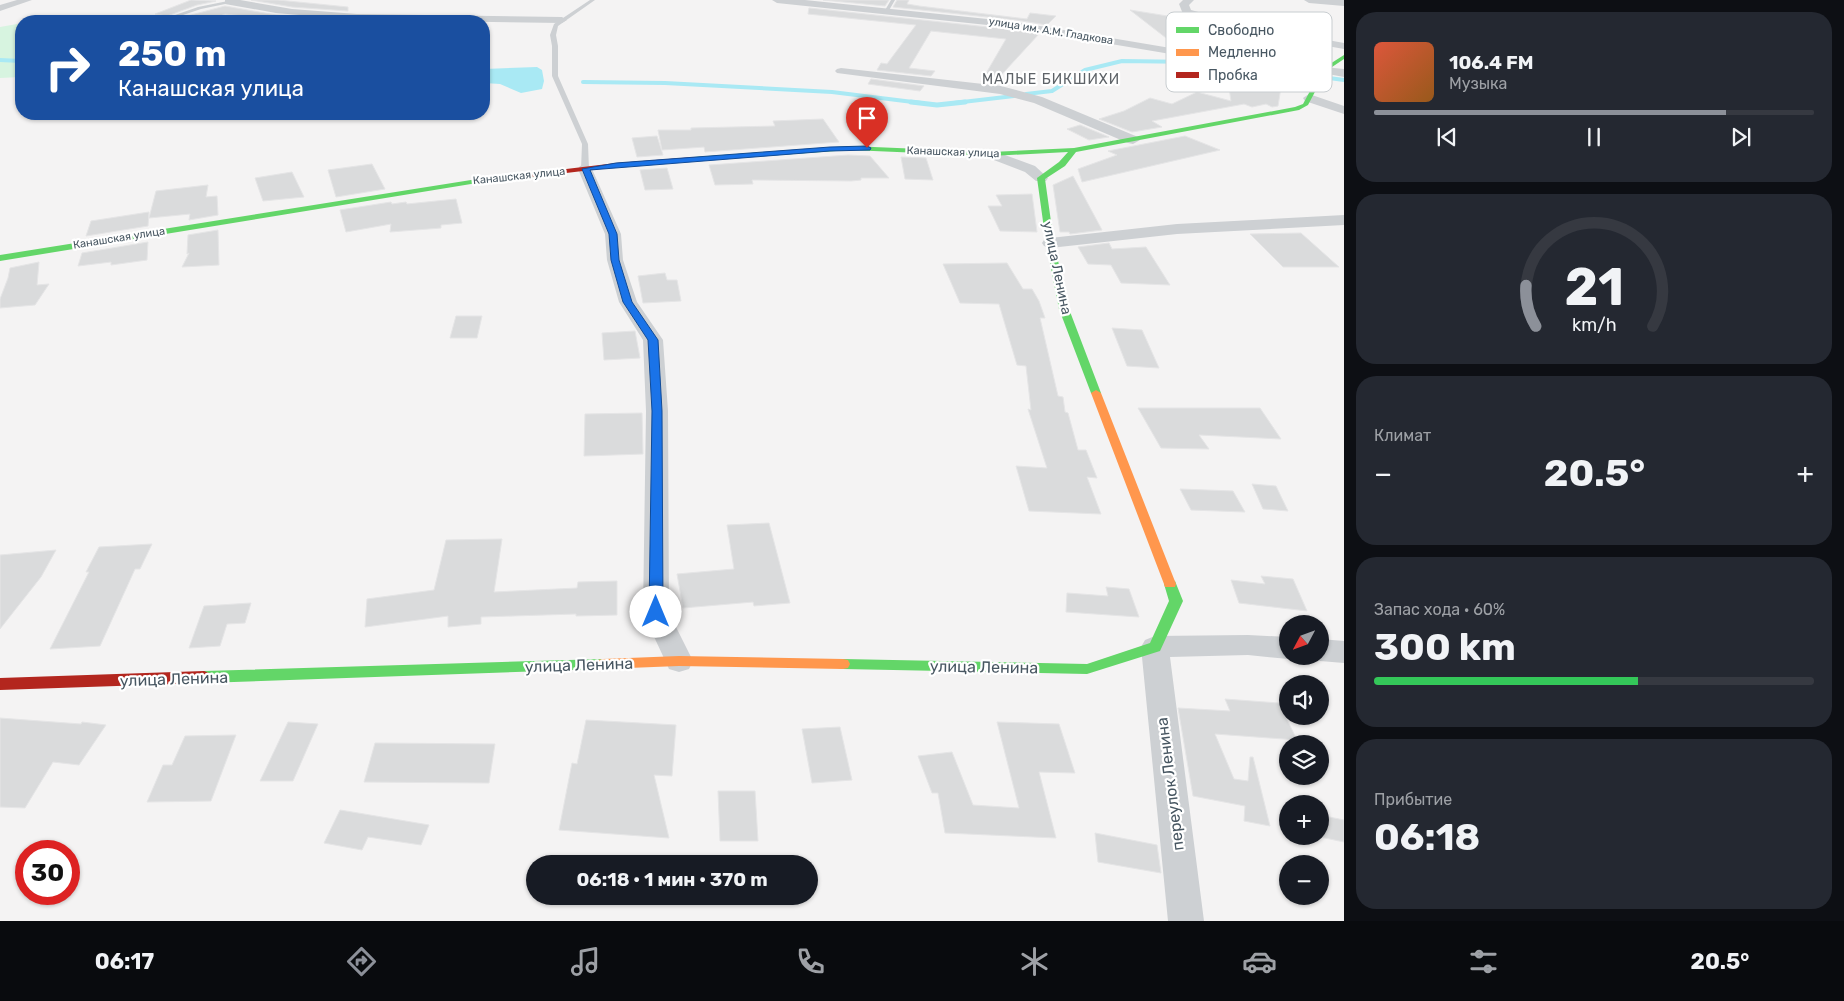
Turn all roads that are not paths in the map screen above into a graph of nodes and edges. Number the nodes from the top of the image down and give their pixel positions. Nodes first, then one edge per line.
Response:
1 (27, 0) edge
2 (593, 0) edge
3 (778, 0) edge
4 (893, 0) edge
5 (1189, 0) edge
6 (1309, 0) edge
7 (232, 1) edge
8 (1344, 3) edge
9 (0, 8) edge
10 (886, 11) junction
11 (1187, 12) edge
12 (179, 15) edge
13 (322, 15) edge
14 (490, 20) edge
15 (562, 20) junction
16 (1166, 50) edge
17 (1344, 58) edge
18 (1332, 66) edge
19 (841, 71) dead end
20 (1312, 92) edge
21 (1309, 98) junction
22 (1344, 110) edge
23 (1132, 140) junction
24 (1074, 150) junction
25 (991, 154) junction
26 (585, 169) junction
27 (1041, 178) junction
28 (1344, 220) edge
29 (1050, 243) junction
30 (0, 258) edge
31 (1155, 647) junction
32 (1279, 647) edge
33 (1329, 651) edge
34 (1344, 652) edge
35 (679, 661) junction
36 (0, 684) edge
37 (1186, 921) edge

1 - 9 street
2 - 15 lane
3 - 10 street, улица им. А.М. Гладкова
4 - 10 lane
5 - 11 street
6 - 8 street
7 - 12 lane
7 - 13 street
10 - 16 street, улица им. А.М. Гладкова
14 - 15 street
15 - 26 lane
17 - 18 street, Канашская улица
19 - 23 street
20 - 21 street, Канашская улица
21 - 22 street
21 - 23 street, Канашская улица
23 - 24 street, Канашская улица
24 - 25 street, Канашская улица
24 - 27 street
25 - 26 street, Канашская улица
25 - 27 street
26 - 30 street, Канашская улица
26 - 35 street
27 - 29 street, улица Ленина
28 - 29 street
29 - 31 street, улица Ленина
31 - 32 street, улица Ленина
31 - 35 street, улица Ленина
31 - 37 street, переулок Ленина
33 - 34 street
35 - 36 street, улица Ленина

